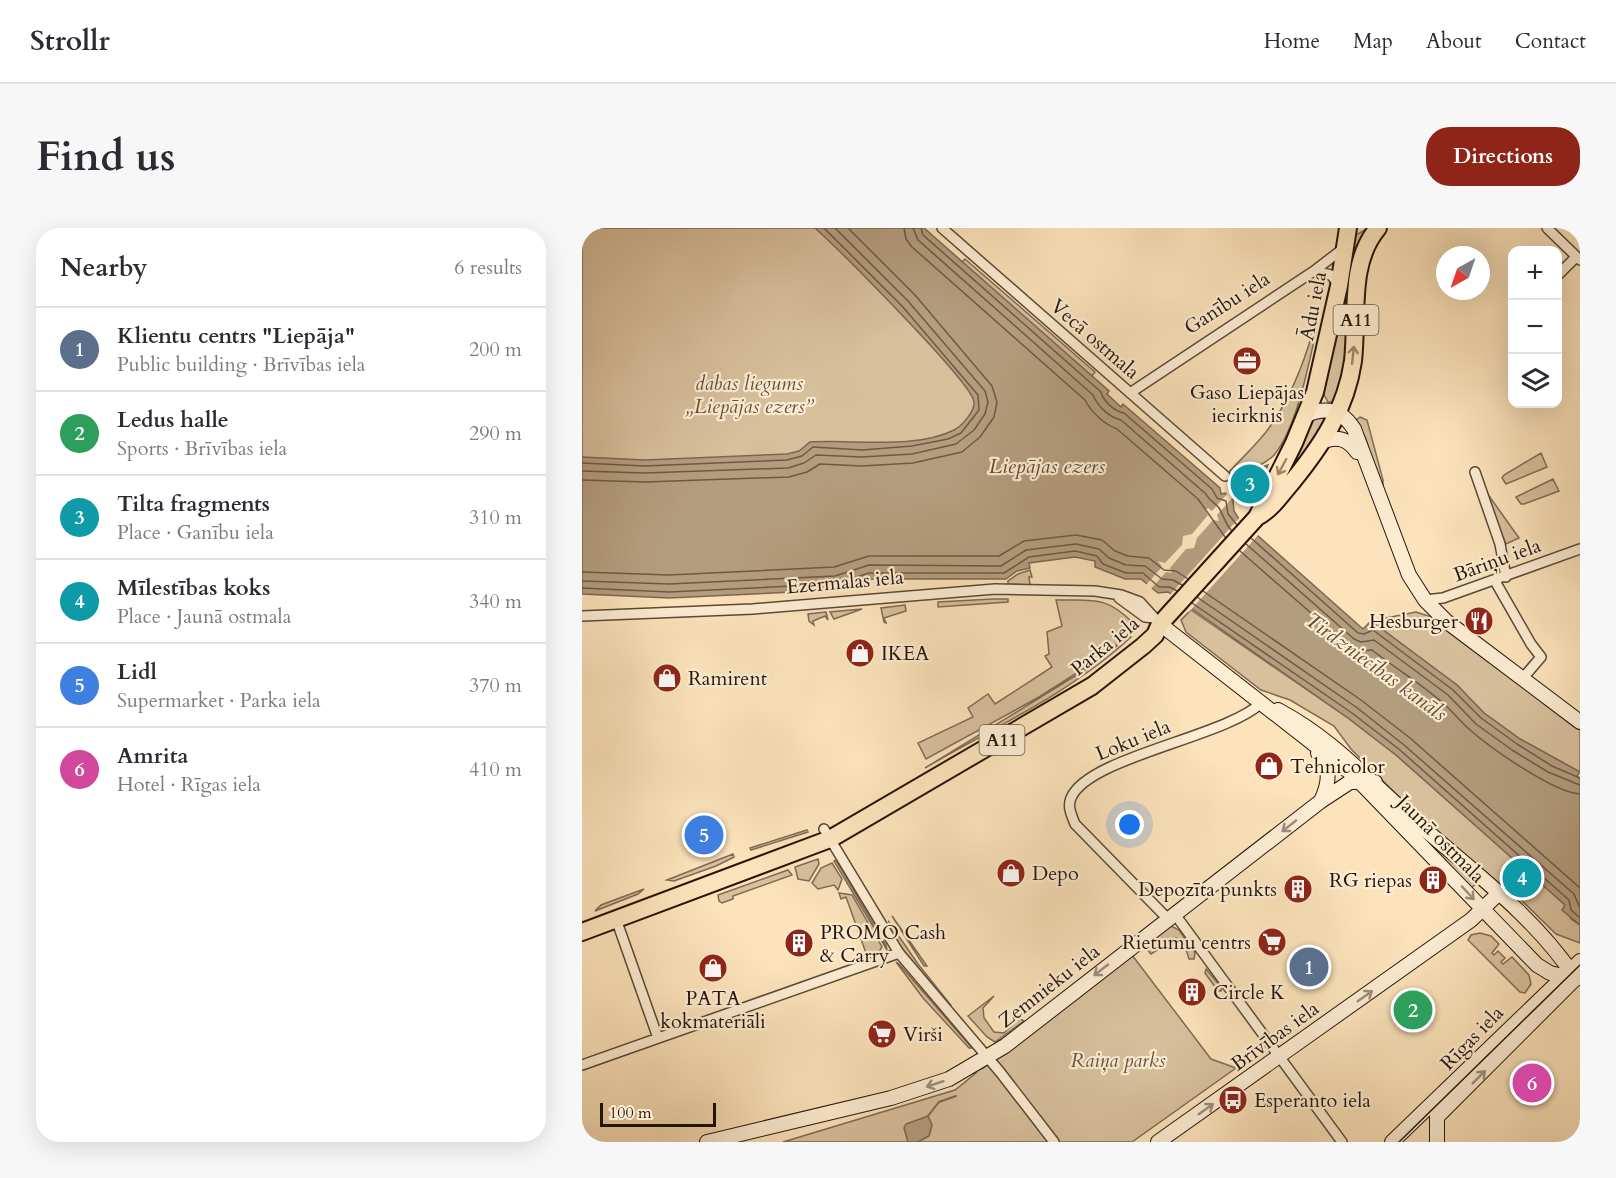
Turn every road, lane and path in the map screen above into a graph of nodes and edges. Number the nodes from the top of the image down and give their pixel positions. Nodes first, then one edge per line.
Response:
1 (942, 228) edge
2 (1348, 228) edge
3 (1547, 228) edge
4 (1377, 229) edge
5 (1345, 247) junction
6 (1578, 259) edge
7 (1314, 272) junction
8 (1562, 272) edge
9 (1339, 286) junction
10 (1315, 392) junction
11 (1130, 393) junction
12 (1333, 413) junction
13 (1306, 415) junction
14 (1324, 441) junction
15 (1357, 452) junction
16 (1475, 472) dead end
17 (1225, 476) dead end
18 (1371, 478) junction
19 (1257, 518) junction
20 (1580, 549) edge
21 (1506, 577) junction
22 (1495, 581) junction
23 (1425, 600) junction
24 (582, 615) edge
25 (1157, 621) junction
26 (1523, 678) junction
27 (1261, 703) junction
28 (1580, 722) edge
29 (1302, 736) junction
30 (1359, 782) junction
31 (1375, 782) junction
32 (1321, 801) junction
33 (827, 834) junction
34 (1498, 894) junction
35 (1483, 909) junction
36 (1171, 916) junction
37 (616, 919) junction
38 (582, 920) edge
39 (582, 932) edge
40 (1547, 942) junction
41 (899, 952) junction
42 (1580, 954) edge
43 (1537, 965) junction
44 (1575, 974) edge
45 (1530, 1006) junction
46 (658, 1038) junction
47 (1277, 1057) junction
48 (987, 1058) junction
49 (582, 1065) edge
50 (1438, 1100) junction
51 (1437, 1118) junction
52 (707, 1142) edge
53 (1054, 1142) edge
54 (1158, 1142) edge
55 (1342, 1142) edge
56 (1392, 1142) edge
57 (1437, 1142) edge

1 - 11 street, Vecā ostmala
2 - 5 highway, Ādu iela / A11
3 - 6 street
12 -> 4 highway, Ādu iela / A11
5 - 7 street, Ganību iela
5 - 9 highway, Ādu iela / A11
6 - 8 street
7 - 9 street
7 - 11 street, Ganību iela
9 - 10 highway, Ādu iela / A11
10 - 12 main road
10 - 13 highway, Ādu iela / A11
11 - 17 street, Vecā ostmala
12 - 13 main road
12 - 14 highway, Ādu iela / A11
12 - 15 main road
12 - 18 main road
13 -> 19 highway, A11
14 - 15 main road
14 - 19 highway, A11
15 - 18 main road
16 - 21 street
18 - 23 main road
19 - 25 highway, A11
20 - 21 street, Bāriņu iela
21 - 22 street, Bāriņu iela
22 - 23 street, Bāriņu iela
22 - 26 street
23 - 26 main road
24 - 25 street, Ezermalas iela
25 - 27 main road, Jaunā ostmala
25 - 33 highway, Parka iela / A11
26 - 28 main road
27 - 29 main road, Jaunā ostmala
27 - 31 main road, Jaunā ostmala
27 - 36 street, Loku iela
29 - 30 main road, Jaunā ostmala
29 - 32 main road
30 - 31 main road, Zemnieku iela
30 - 32 main road, Zemnieku iela
30 -> 35 main road, Jaunā ostmala
31 - 34 main road, Jaunā ostmala
32 -> 36 main road, Zemnieku iela
33 - 37 highway, Parka iela / A11
33 - 38 highway, Parka iela / A11
33 - 41 street
34 - 35 main road, Brīvības iela
34 - 40 main road, Jaunā ostmala
35 - 43 main road, Jaunā ostmala
47 -> 35 main road, Brīvības iela
36 - 47 street
36 -> 48 main road, Zemnieku iela
37 - 39 highway, Parka iela / A11
37 - 46 street
40 - 42 main road
40 - 44 main road, Jaunā ostmala
41 - 46 street
41 - 48 street
43 - 44 main road, Jaunā ostmala
43 - 45 main road
44 - 45 main road, Rīgas iela
51 -> 44 main road, Rīgas iela
45 - 50 main road, Rīgas iela
46 - 49 street
54 -> 47 main road, Brīvības iela
47 - 55 street
48 -> 52 main road, Zemnieku iela
48 - 53 street
50 - 51 main road
50 - 56 main road, Rīgas iela
51 - 57 main road

